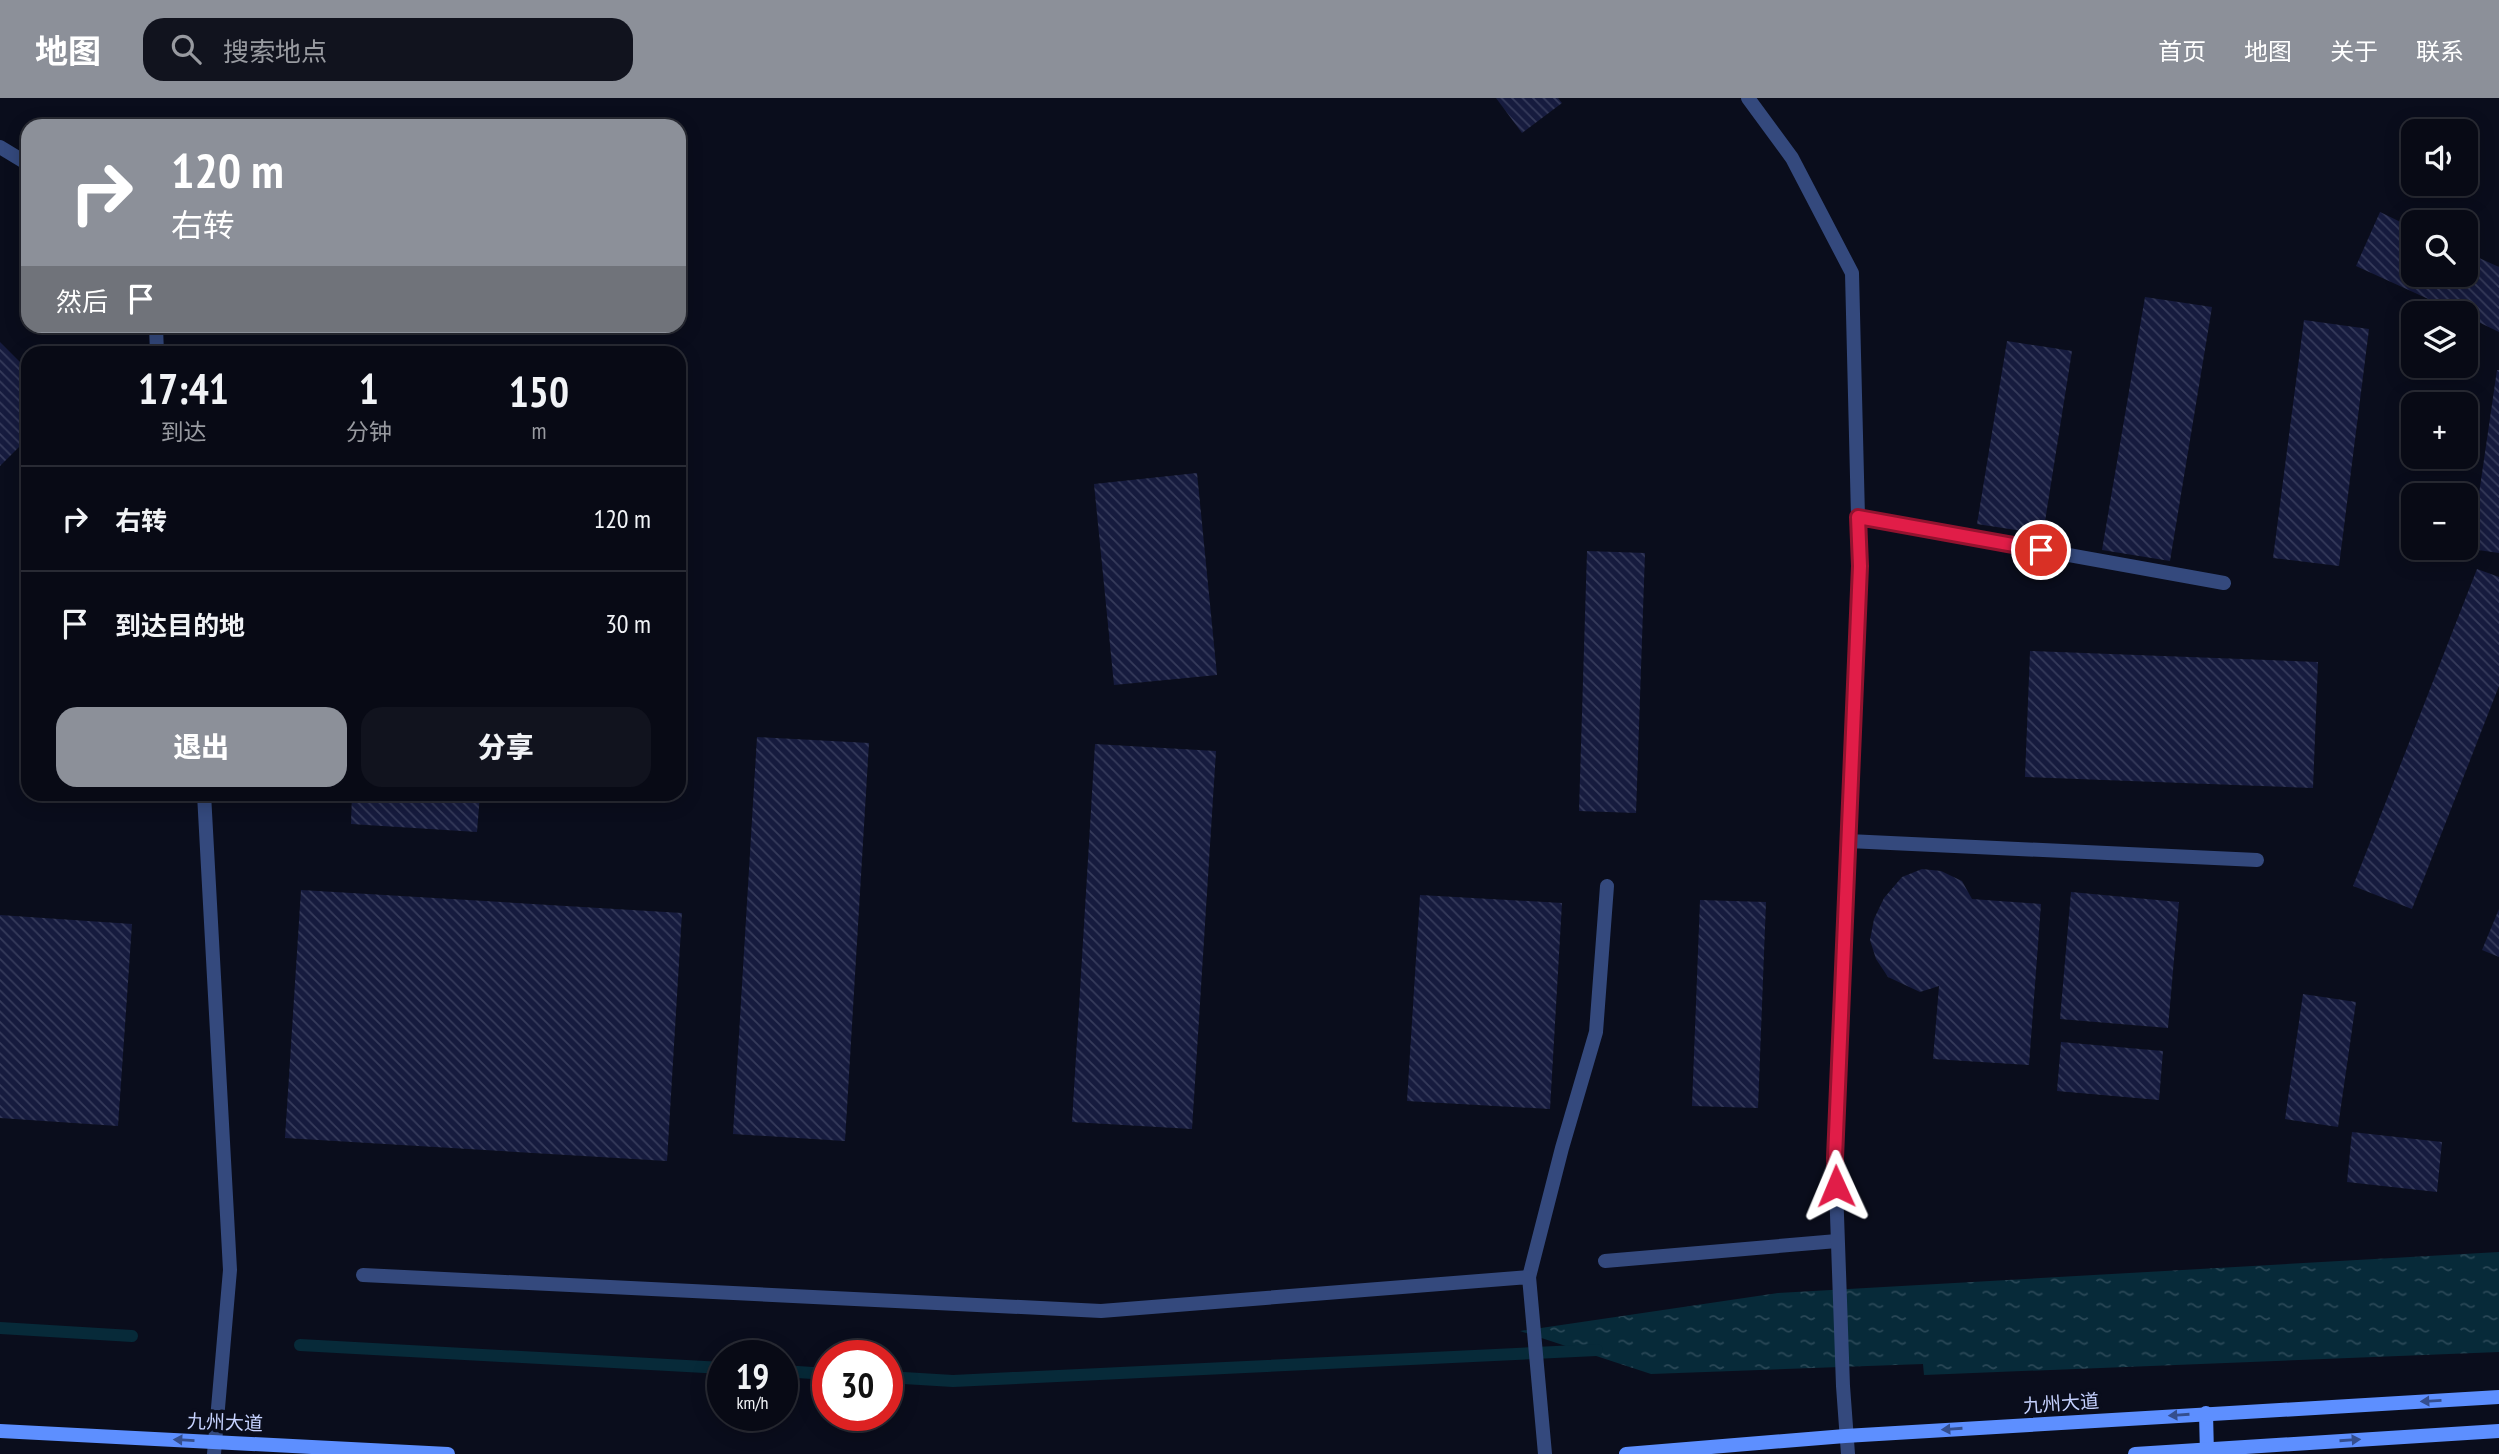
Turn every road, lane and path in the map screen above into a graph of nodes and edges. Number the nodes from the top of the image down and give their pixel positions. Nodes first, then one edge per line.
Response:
1 (1748, 98) edge
2 (0, 147) edge
3 (21, 160) edge
4 (1858, 517) junction
5 (2224, 583) dead end
6 (204, 801) edge
7 (1848, 841) junction
8 (2257, 860) dead end
9 (1607, 886) dead end
10 (1838, 1241) junction
11 (1605, 1261) dead end
12 (363, 1275) dead end
13 (1529, 1276) junction
14 (2499, 1397) edge
15 (2206, 1413) junction
16 (0, 1431) edge
17 (2499, 1431) edge
18 (1845, 1436) junction
19 (215, 1448) edge
20 (2207, 1452) edge
21 (448, 1454) edge
22 (1545, 1454) edge
23 (1626, 1454) edge
24 (1848, 1454) edge
25 (2135, 1454) edge

1 - 4 street
2 - 3 street
4 - 5 street
4 - 7 street
6 - 19 street
7 - 8 street
7 - 10 street
9 - 13 street
10 - 11 street
10 - 18 street
12 - 13 street
13 - 22 street
14 -> 15 main road, 九州大道
15 -> 18 main road, 九州大道
15 - 20 main road
19 -> 16 main road, 九州大道
20 -> 17 main road
18 - 23 main road, 九州大道
18 - 24 street
19 - 21 main road, 九州大道
20 - 25 main road

